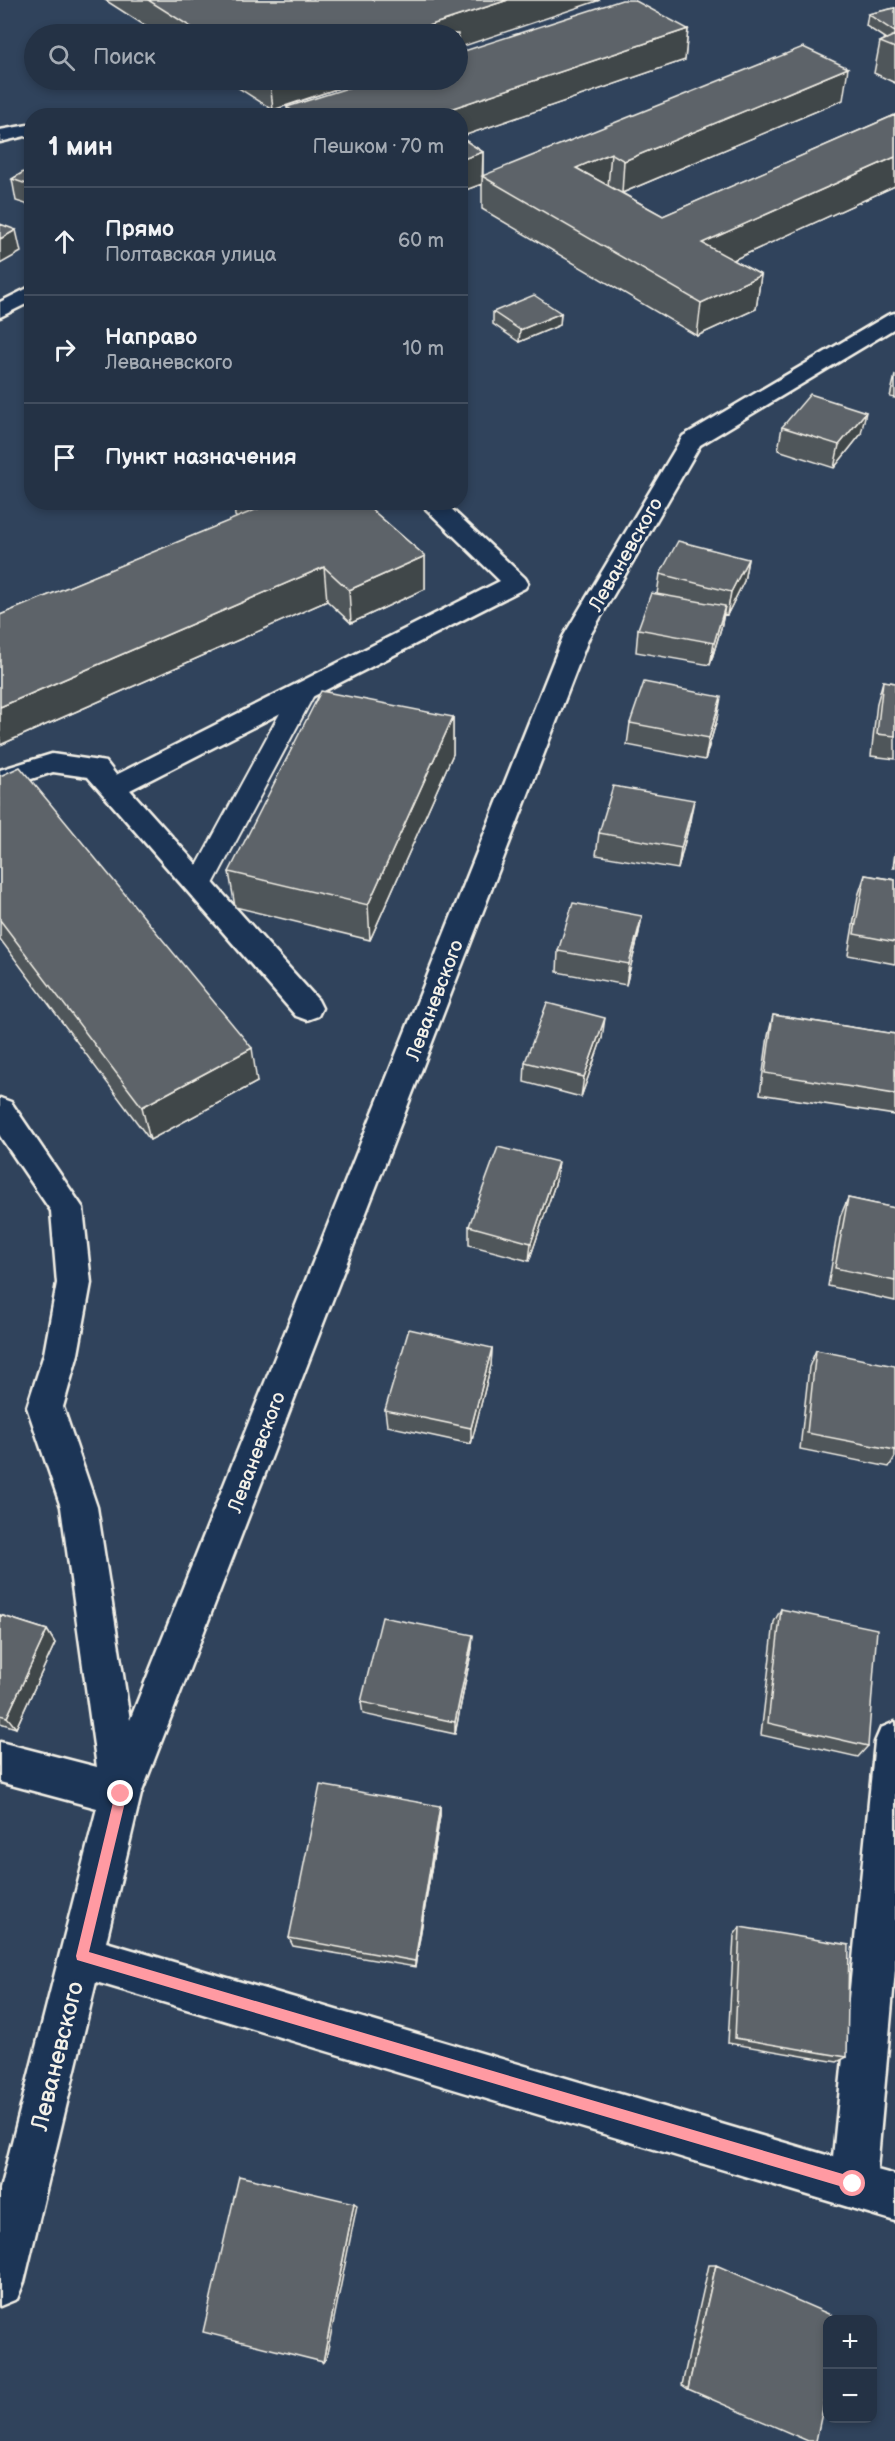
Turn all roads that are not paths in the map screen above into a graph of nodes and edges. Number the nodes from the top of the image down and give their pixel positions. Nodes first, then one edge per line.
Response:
1 (24, 133) edge
2 (0, 136) edge
3 (24, 297) edge
4 (0, 311) edge
5 (895, 319) edge
6 (438, 510) edge
7 (304, 691) junction
8 (0, 780) edge
9 (112, 788) junction
10 (198, 886) junction
11 (307, 1008) dead end
12 (0, 1111) edge
13 (895, 1742) edge
14 (0, 1762) edge
15 (121, 1794) junction
16 (82, 1956) junction
17 (853, 2184) junction
18 (895, 2198) edge
19 (0, 2282) edge

1 - 2 street
3 - 4 street
5 - 15 street, Леваневского
6 - 7 street
7 - 9 street
7 - 10 lane
8 - 9 street
9 - 10 street
10 - 11 street
12 - 15 street, Леваневского
13 - 17 street
14 - 15 street
15 - 16 street, Леваневского
16 - 17 street
16 - 19 street, Леваневского
17 - 18 street

